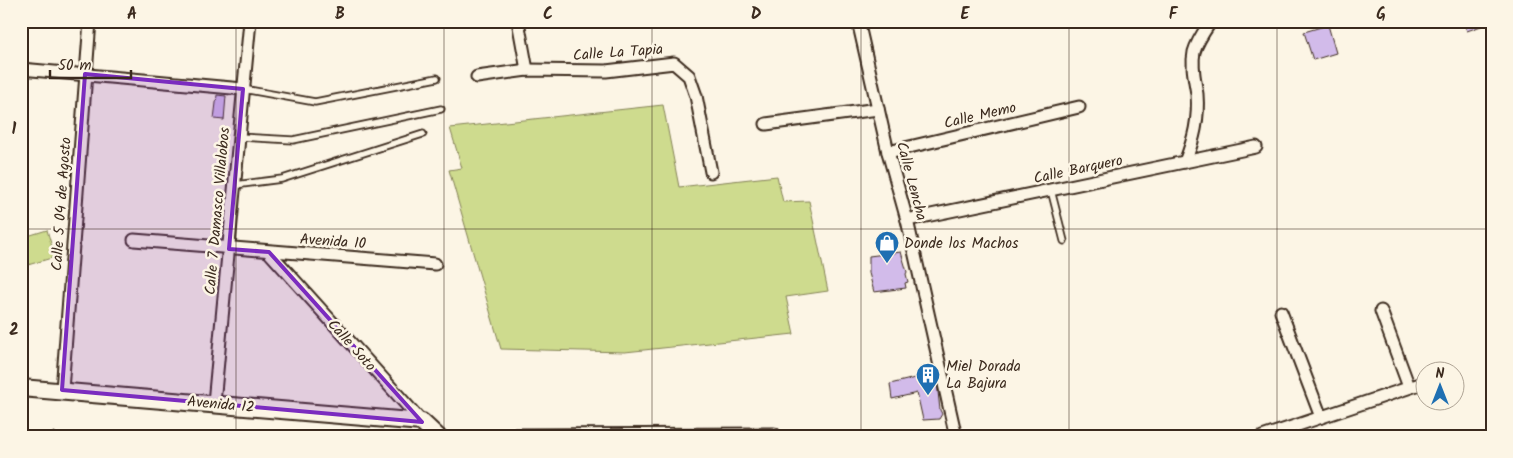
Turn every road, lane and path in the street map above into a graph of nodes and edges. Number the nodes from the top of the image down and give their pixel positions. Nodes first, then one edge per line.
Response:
1 (90, 21) edge
2 (250, 21) edge
3 (518, 21) edge
4 (858, 21) edge
5 (1211, 21) edge
6 (21, 69) edge
7 (527, 70) junction
8 (85, 74) junction
9 (477, 77) dead end
10 (437, 78) dead end
11 (243, 89) junction
12 (1079, 108) dead end
13 (441, 109) dead end
14 (878, 109) junction
15 (766, 124) dead end
16 (423, 134) dead end
17 (240, 137) junction
18 (1256, 147) dead end
19 (888, 152) junction
20 (1185, 162) junction
21 (711, 172) dead end
22 (235, 186) junction
23 (1051, 190) junction
24 (907, 220) junction
25 (134, 240) dead end
26 (1064, 241) dead end
27 (230, 249) junction
28 (269, 252) junction
29 (435, 264) dead end
30 (1491, 293) edge
31 (1492, 306) edge
32 (1381, 310) dead end
33 (1281, 312) dead end
34 (1416, 385) edge
35 (1409, 387) junction
36 (21, 388) edge
37 (62, 390) junction
38 (214, 403) junction
39 (1321, 417) junction
40 (422, 422) junction
41 (438, 437) edge
42 (504, 437) edge
43 (778, 437) edge
44 (956, 437) edge
45 (1262, 437) edge

1 - 8 street, Calle 5 04 de Agosto
2 - 11 street, Calle 7 Damasco Villalobos
3 - 7 street
4 - 14 street, Calle Lencha
5 - 20 street
6 - 8 street
7 - 9 street, Calle La Tapia
7 - 21 street, Calle La Tapia
8 - 11 street
8 - 37 street, Calle 5 04 de Agosto
10 - 11 lane
11 - 17 street, Calle 7 Damasco Villalobos
12 - 19 street, Calle Memo
13 - 17 lane
14 - 15 street
14 - 19 street, Calle Lencha
16 - 22 lane
17 - 22 street, Calle 7 Damasco Villalobos
18 - 20 street, Calle Barquero
19 - 24 street, Calle Lencha
20 - 23 street, Calle Barquero
22 - 27 street, Calle 7 Damasco Villalobos
23 - 24 street, Calle Barquero
23 - 26 lane
24 - 44 street, Calle Lencha
25 - 27 street, Avenida 10
27 - 28 street, Avenida 10
27 - 38 street, Calle 7 Damasco Villalobos
28 - 29 street, Avenida 10
28 - 40 street, Calle Soto
30 - 31 lane
32 - 35 street
33 - 39 street
34 - 35 street
35 - 39 street
36 - 37 street, Avenida 12
37 - 38 street, Avenida 12
38 - 40 street, Avenida 12
39 - 45 street
40 - 41 street, Calle Soto
42 - 43 street

